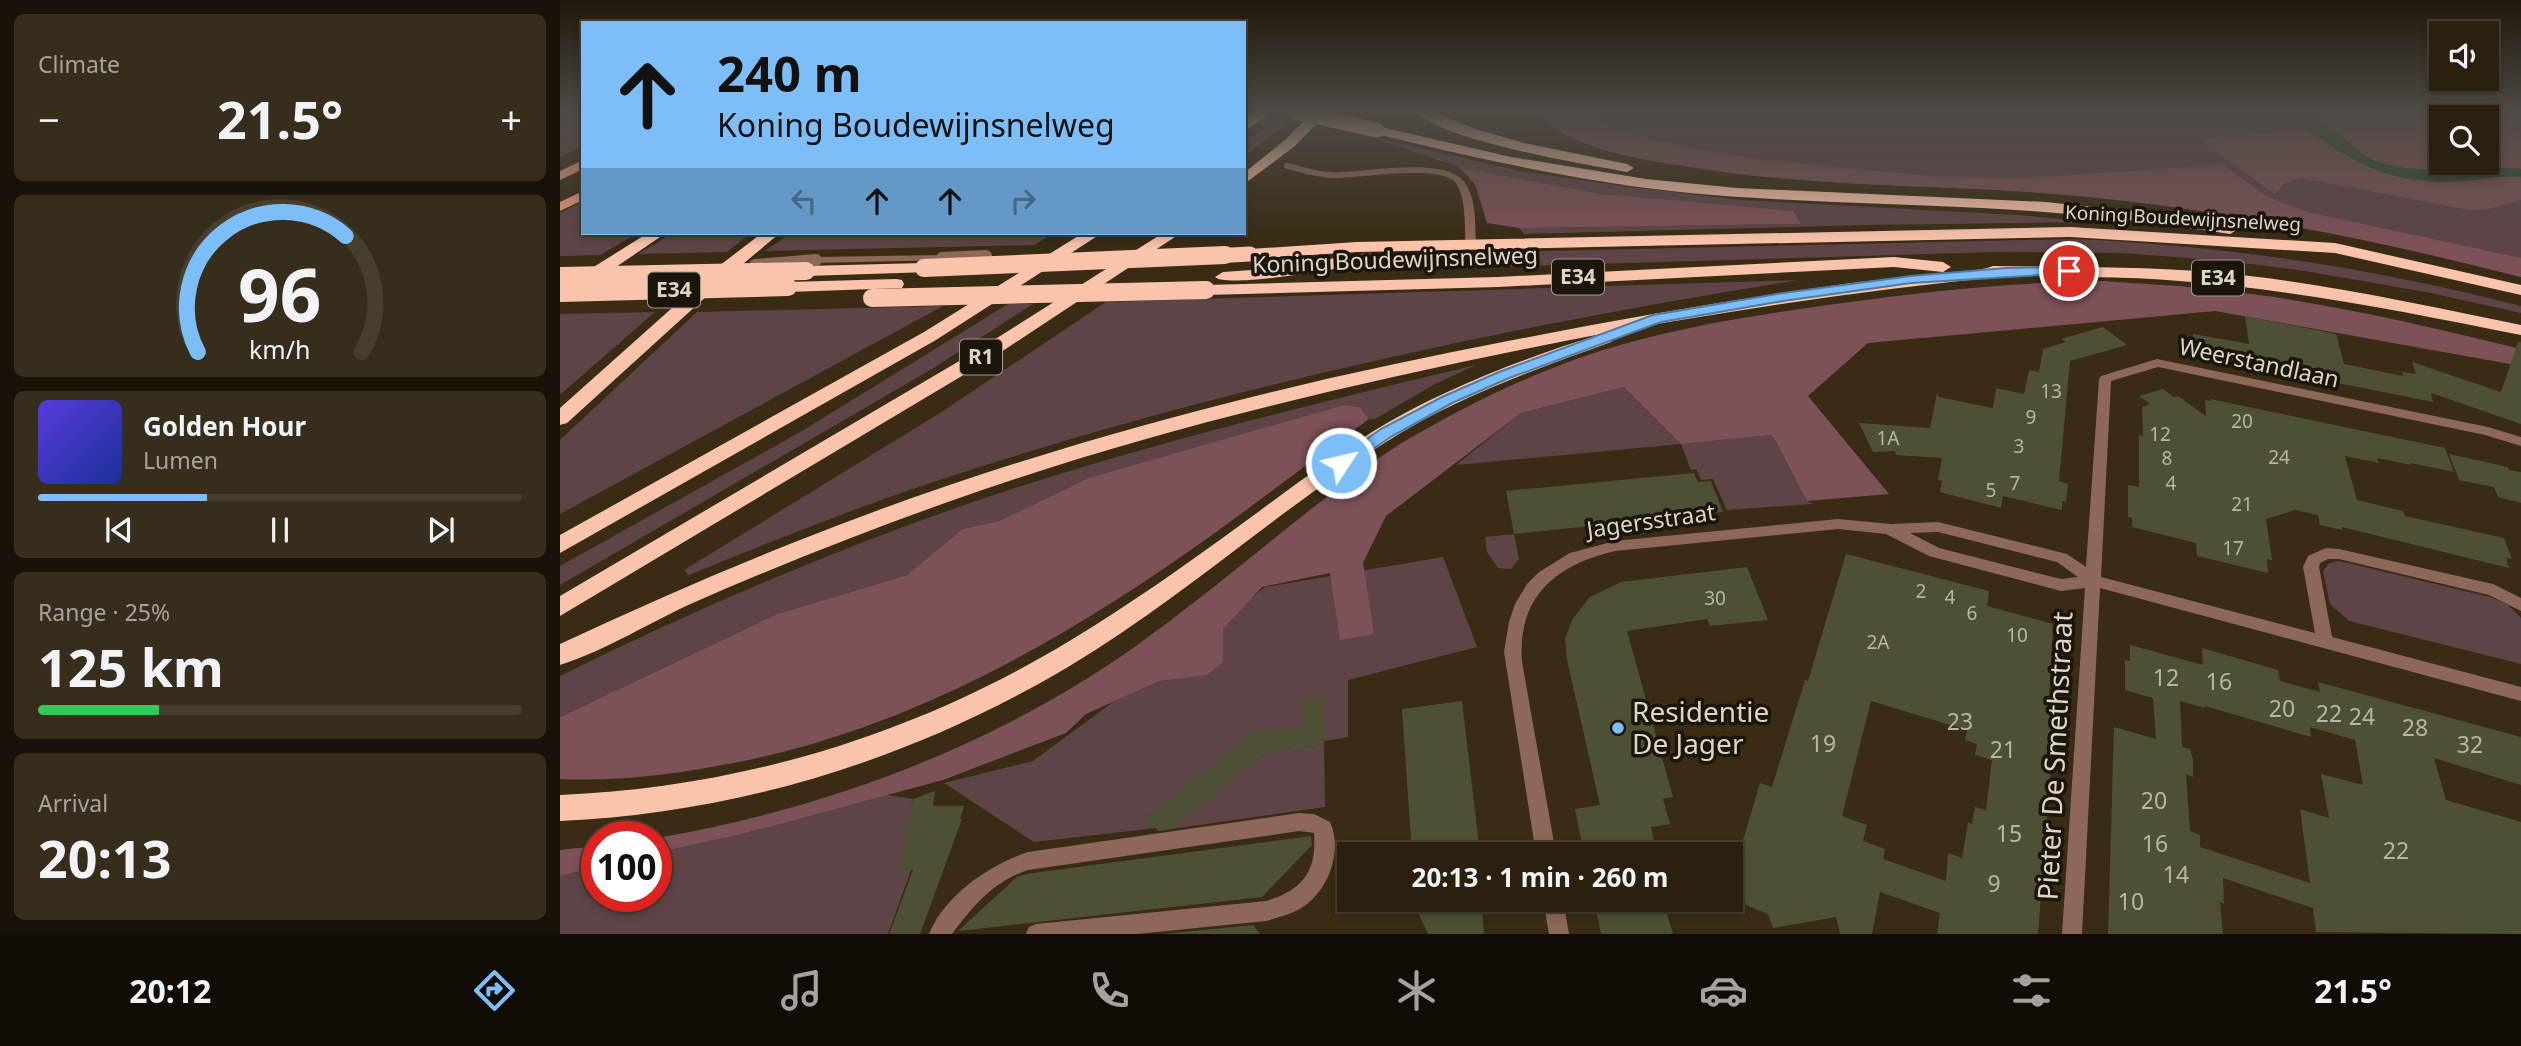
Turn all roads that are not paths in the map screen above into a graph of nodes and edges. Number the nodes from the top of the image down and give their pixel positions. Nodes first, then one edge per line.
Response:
1 (1274, 156) edge
2 (1482, 156) edge
3 (1568, 156) edge
4 (581, 165) edge
5 (1287, 166) dead end
6 (560, 176) edge
7 (1246, 178) edge
8 (1802, 195) junction
9 (581, 196) edge
10 (560, 207) edge
11 (655, 235) edge
12 (769, 235) edge
13 (1091, 235) edge
14 (1170, 235) edge
15 (1447, 246) junction
16 (1471, 246) junction
17 (2335, 248) junction
18 (1250, 254) junction
19 (811, 265) junction
20 (2006, 272) junction
21 (560, 276) edge
22 (2521, 290) edge
23 (560, 295) edge
24 (560, 306) edge
25 (1658, 318) junction
26 (2521, 330) edge
27 (560, 419) edge
28 (2521, 442) edge
29 (1891, 529) junction
30 (560, 545) edge
31 (2094, 581) junction
32 (2521, 605) edge
33 (560, 607) edge
34 (2324, 640) junction
35 (560, 655) edge
36 (2521, 694) edge
37 (560, 808) edge
38 (1544, 842) edge
39 (1555, 912) edge
40 (939, 934) edge
41 (1036, 934) edge
42 (1559, 934) edge
43 (2072, 934) edge

1 - 7 highway
2 - 8 highway, bridge
3 - 8 highway
4 - 6 main road
5 - 16 street
8 - 17 highway
9 - 10 main road
11 - 23 highway
12 - 27 highway
13 - 30 highway, R1
14 - 33 highway, R1
15 - 16 highway, E34
15 - 18 highway, E34
15 - 23 highway, E34, bridge
16 - 17 highway, Koning Boudewijnsnelweg / E34
17 - 22 highway, Koning Boudewijnsnelweg / E34
18 - 19 street, E34, bridge
18 - 19 highway, E34, bridge
19 - 21 highway, E34, bridge
20 - 24 highway, Koning Boudewijnsnelweg / E34, bridge
20 - 25 highway
20 - 26 highway, Koning Boudewijnsnelweg / E34
25 - 35 highway
25 - 37 highway
28 - 31 street, Weerstandlaan
29 - 31 street
29 - 31 street
29 - 38 street, Jagersstraat
31 - 34 street
31 - 43 street, Pieter De Smethstraat
32 - 34 street
34 - 36 street
39 - 42 street
40 - 41 street

